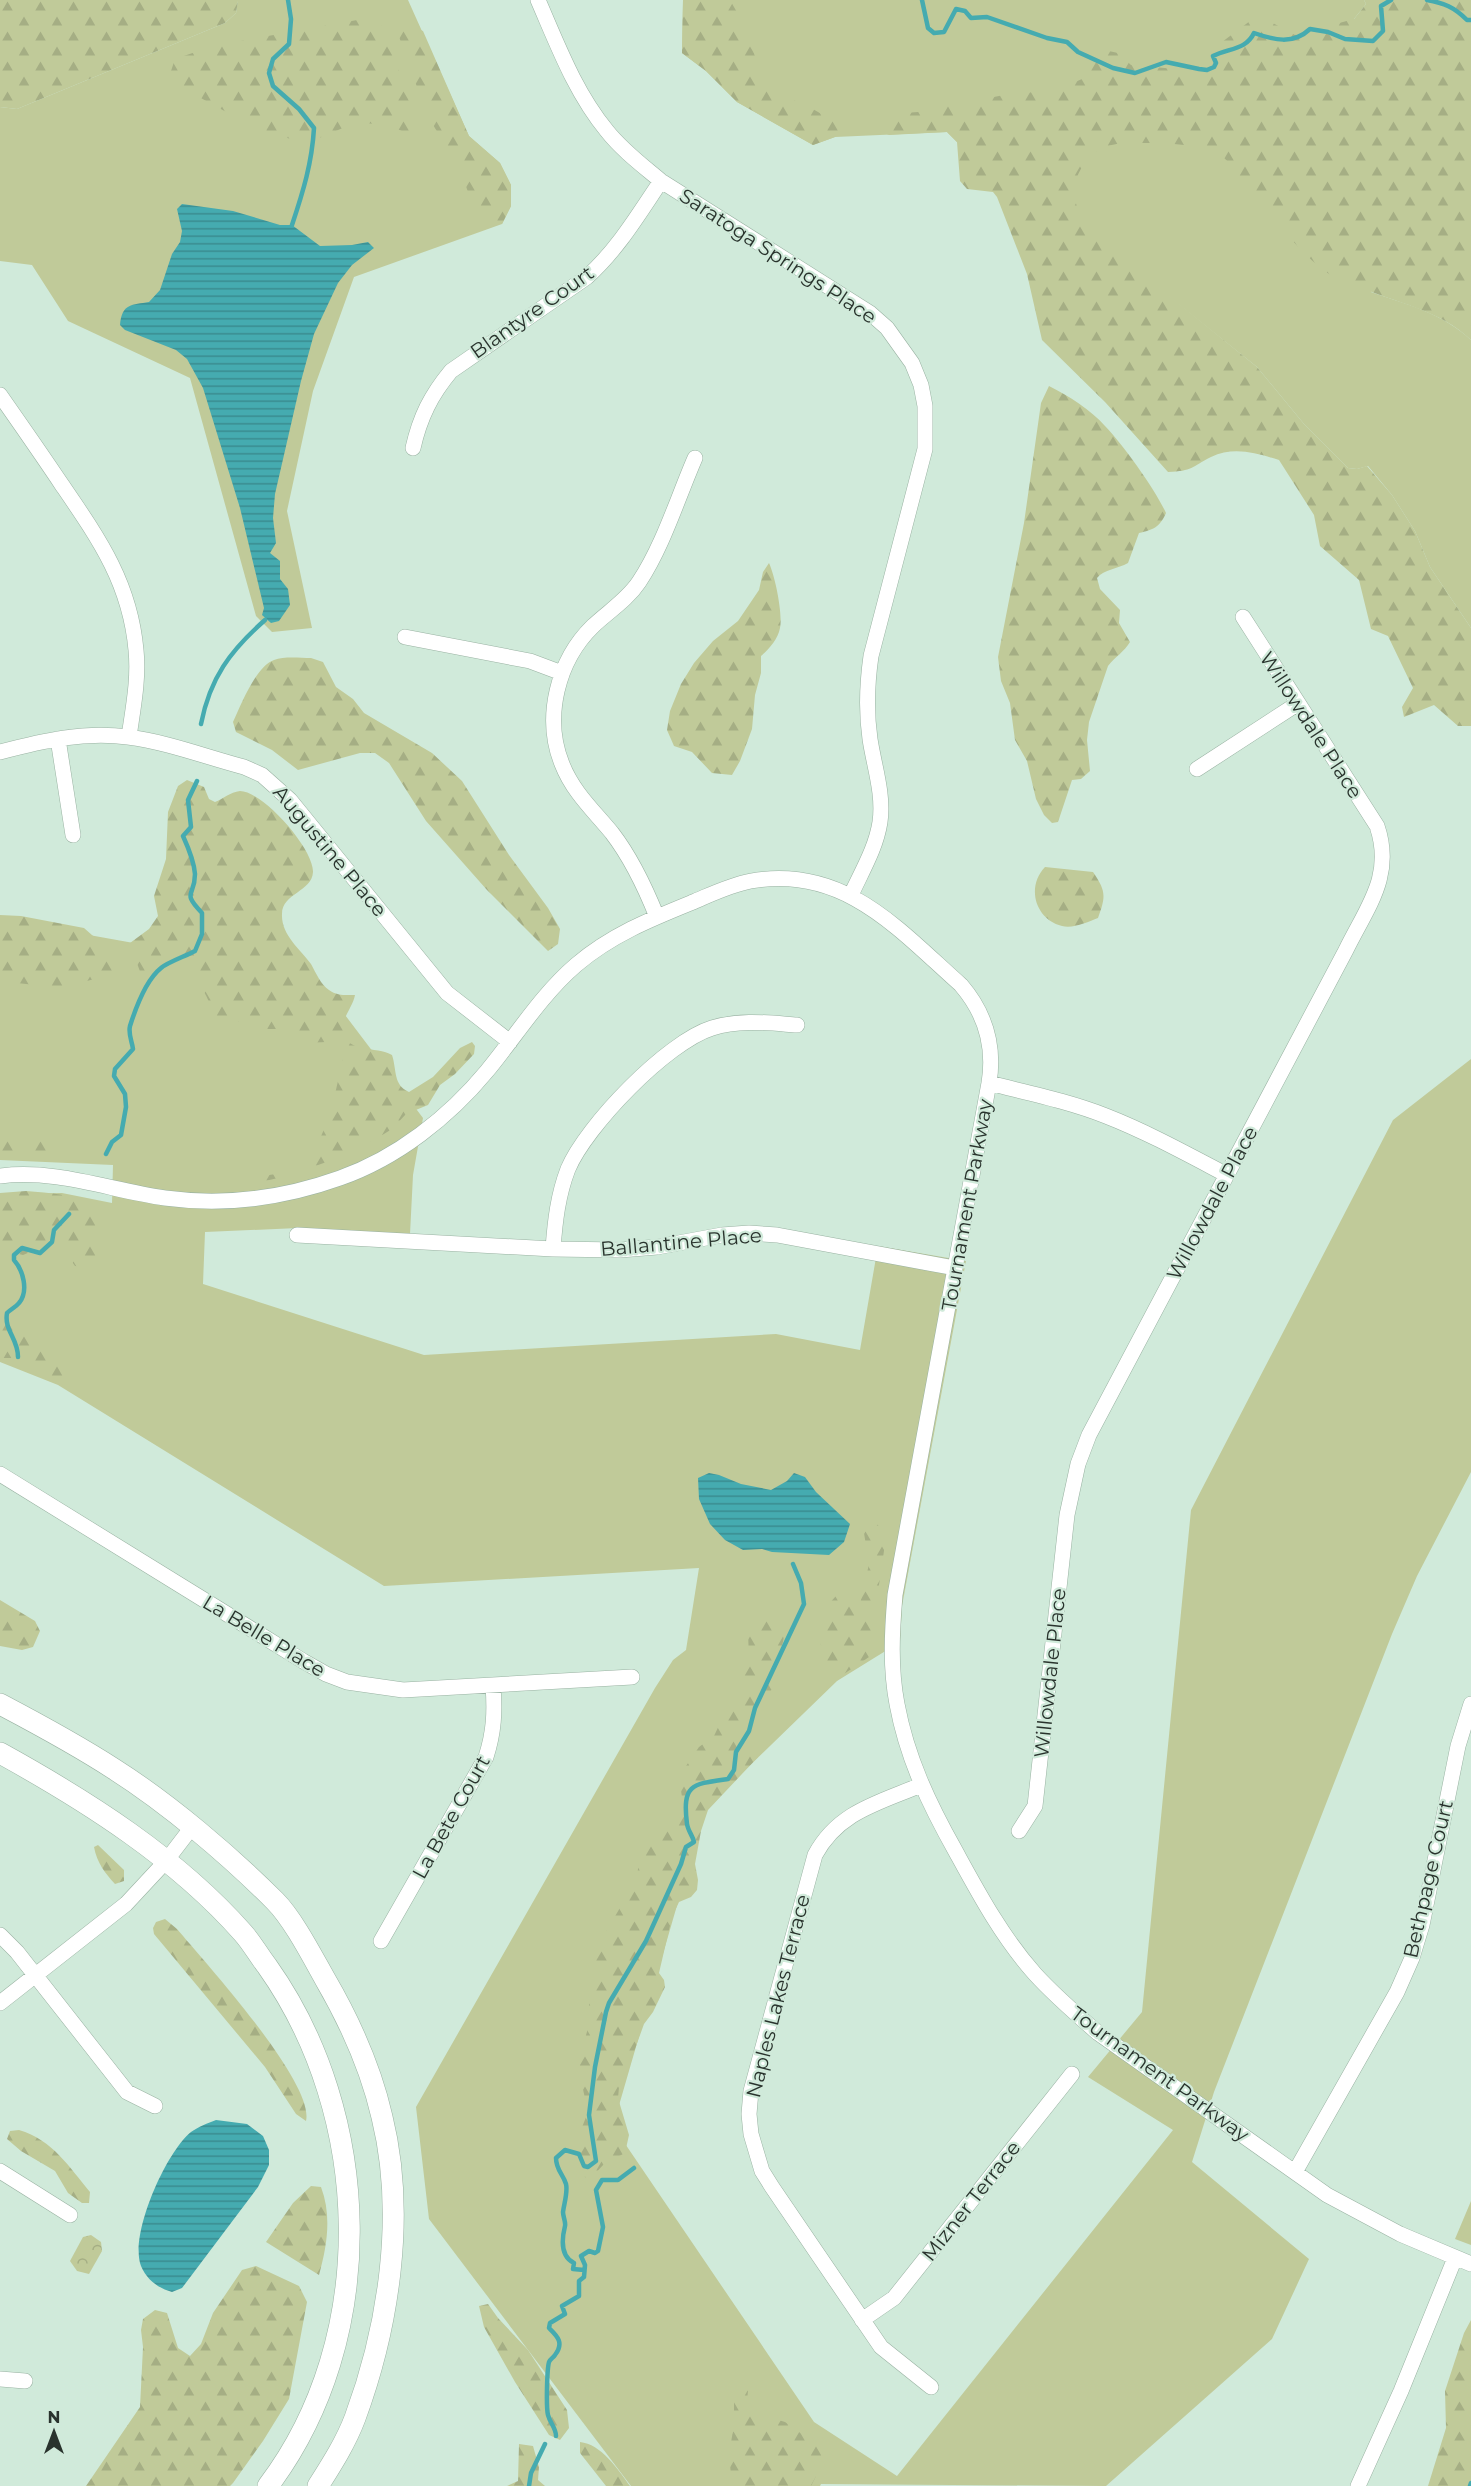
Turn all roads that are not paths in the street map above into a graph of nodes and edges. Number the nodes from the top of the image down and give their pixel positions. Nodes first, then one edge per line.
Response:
1 (538, 0) edge
2 (661, 181) junction
3 (0, 395) edge
4 (414, 448) dead end
5 (695, 458) dead end
6 (1243, 617) dead end
7 (405, 637) dead end
8 (562, 673) junction
9 (1297, 704) junction
10 (129, 737) junction
11 (58, 738) junction
12 (0, 752) edge
13 (1197, 769) dead end
14 (73, 835) dead end
15 (851, 895) junction
16 (657, 917) junction
17 (797, 1025) dead end
18 (510, 1042) junction
19 (989, 1083) junction
20 (1227, 1174) junction
21 (0, 1176) edge
22 (297, 1235) dead end
23 (553, 1249) junction
24 (955, 1268) junction
25 (0, 1474) edge
26 (632, 1677) dead end
27 (493, 1686) junction
28 (0, 1704) edge
29 (1471, 1704) edge
30 (0, 1753) edge
31 (921, 1785) junction
32 (192, 1827) junction
33 (1019, 1831) dead end
34 (166, 1861) junction
35 (0, 1935) edge
36 (381, 1941) dead end
37 (36, 1976) junction
38 (0, 2003) edge
39 (1072, 2074) dead end
40 (155, 2106) dead end
41 (0, 2171) edge
42 (1295, 2172) junction
43 (70, 2215) dead end
44 (1455, 2258) junction
45 (1471, 2264) edge
46 (862, 2320) junction
47 (0, 2379) edge
48 (25, 2381) dead end
49 (931, 2386) dead end
50 (268, 2486) edge
51 (318, 2486) edge
52 (1358, 2486) edge

1 - 2 street, Saratoga Springs Place
2 - 4 street, Blantyre Court
2 - 15 street, Saratoga Springs Place
3 - 10 street
5 - 8 street
6 - 9 street, Willowdale Place
7 - 8 street
8 - 16 street
9 - 13 street
9 - 20 street, Willowdale Place
10 - 11 street, Augustine Place
10 - 18 street, Augustine Place
11 - 12 street, Augustine Place
11 - 14 street
15 - 16 street, Tournament Parkway
15 - 19 street, Tournament Parkway
16 - 18 street, Tournament Parkway
17 - 23 street
18 - 21 street, Tournament Parkway
19 - 20 street
19 - 24 street, Tournament Parkway
20 - 33 street, Willowdale Place
22 - 23 street, Ballantine Place
23 - 24 street, Ballantine Place
24 - 31 street, Tournament Parkway
25 - 27 street, La Belle Place
26 - 27 street, La Belle Place
27 - 36 street, La Bete Court
28 - 32 main road
29 - 42 street, Bethpage Court
30 - 34 main road
31 - 42 street, Tournament Parkway
31 - 46 street, Naples Lakes Terrace
32 - 34 street
32 - 51 main road
34 - 37 street
34 - 50 main road
35 - 37 street
37 - 38 street
37 - 40 street
39 - 46 street, Mizner Terrace
41 - 43 street
42 - 44 street, Tournament Parkway
44 - 45 street, Tournament Parkway
44 - 52 street
46 - 49 street, Naples Lakes Terrace
47 - 48 street

